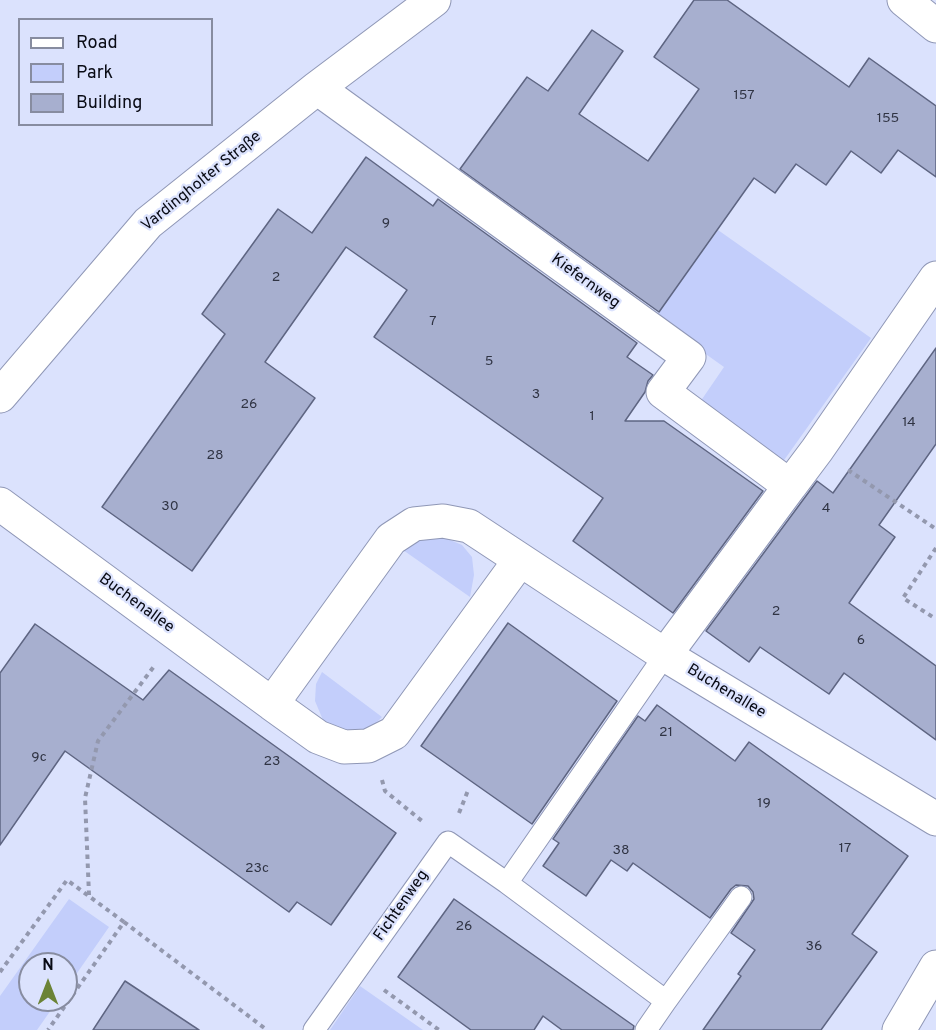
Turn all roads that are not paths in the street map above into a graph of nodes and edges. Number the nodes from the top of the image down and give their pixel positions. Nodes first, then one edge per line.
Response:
1 (434, 0) edge
2 (904, 0) edge
3 (936, 26) edge
4 (317, 88) junction
5 (936, 278) edge
6 (0, 396) edge
7 (790, 486) junction
8 (0, 504) edge
9 (520, 560) junction
10 (665, 655) junction
11 (272, 704) junction
12 (936, 819) edge
13 (507, 883) junction
14 (741, 897) dead end
15 (936, 967) edge
16 (666, 1001) junction
17 (314, 1030) edge
18 (646, 1030) edge
19 (899, 1030) edge

1 - 4 street, Vardingholter Straße
2 - 3 street
4 - 6 street, Vardingholter Straße
4 - 7 street, Kiefernweg
5 - 7 street
7 - 10 street
8 - 11 street, Buchenallee
9 - 10 street, Buchenallee
9 - 11 street, Buchenallee
9 - 11 street, Buchenallee
10 - 12 street, Buchenallee
10 - 13 lane
13 - 16 lane
13 - 17 lane, Fichtenweg
14 - 16 lane
15 - 19 street
16 - 18 lane

